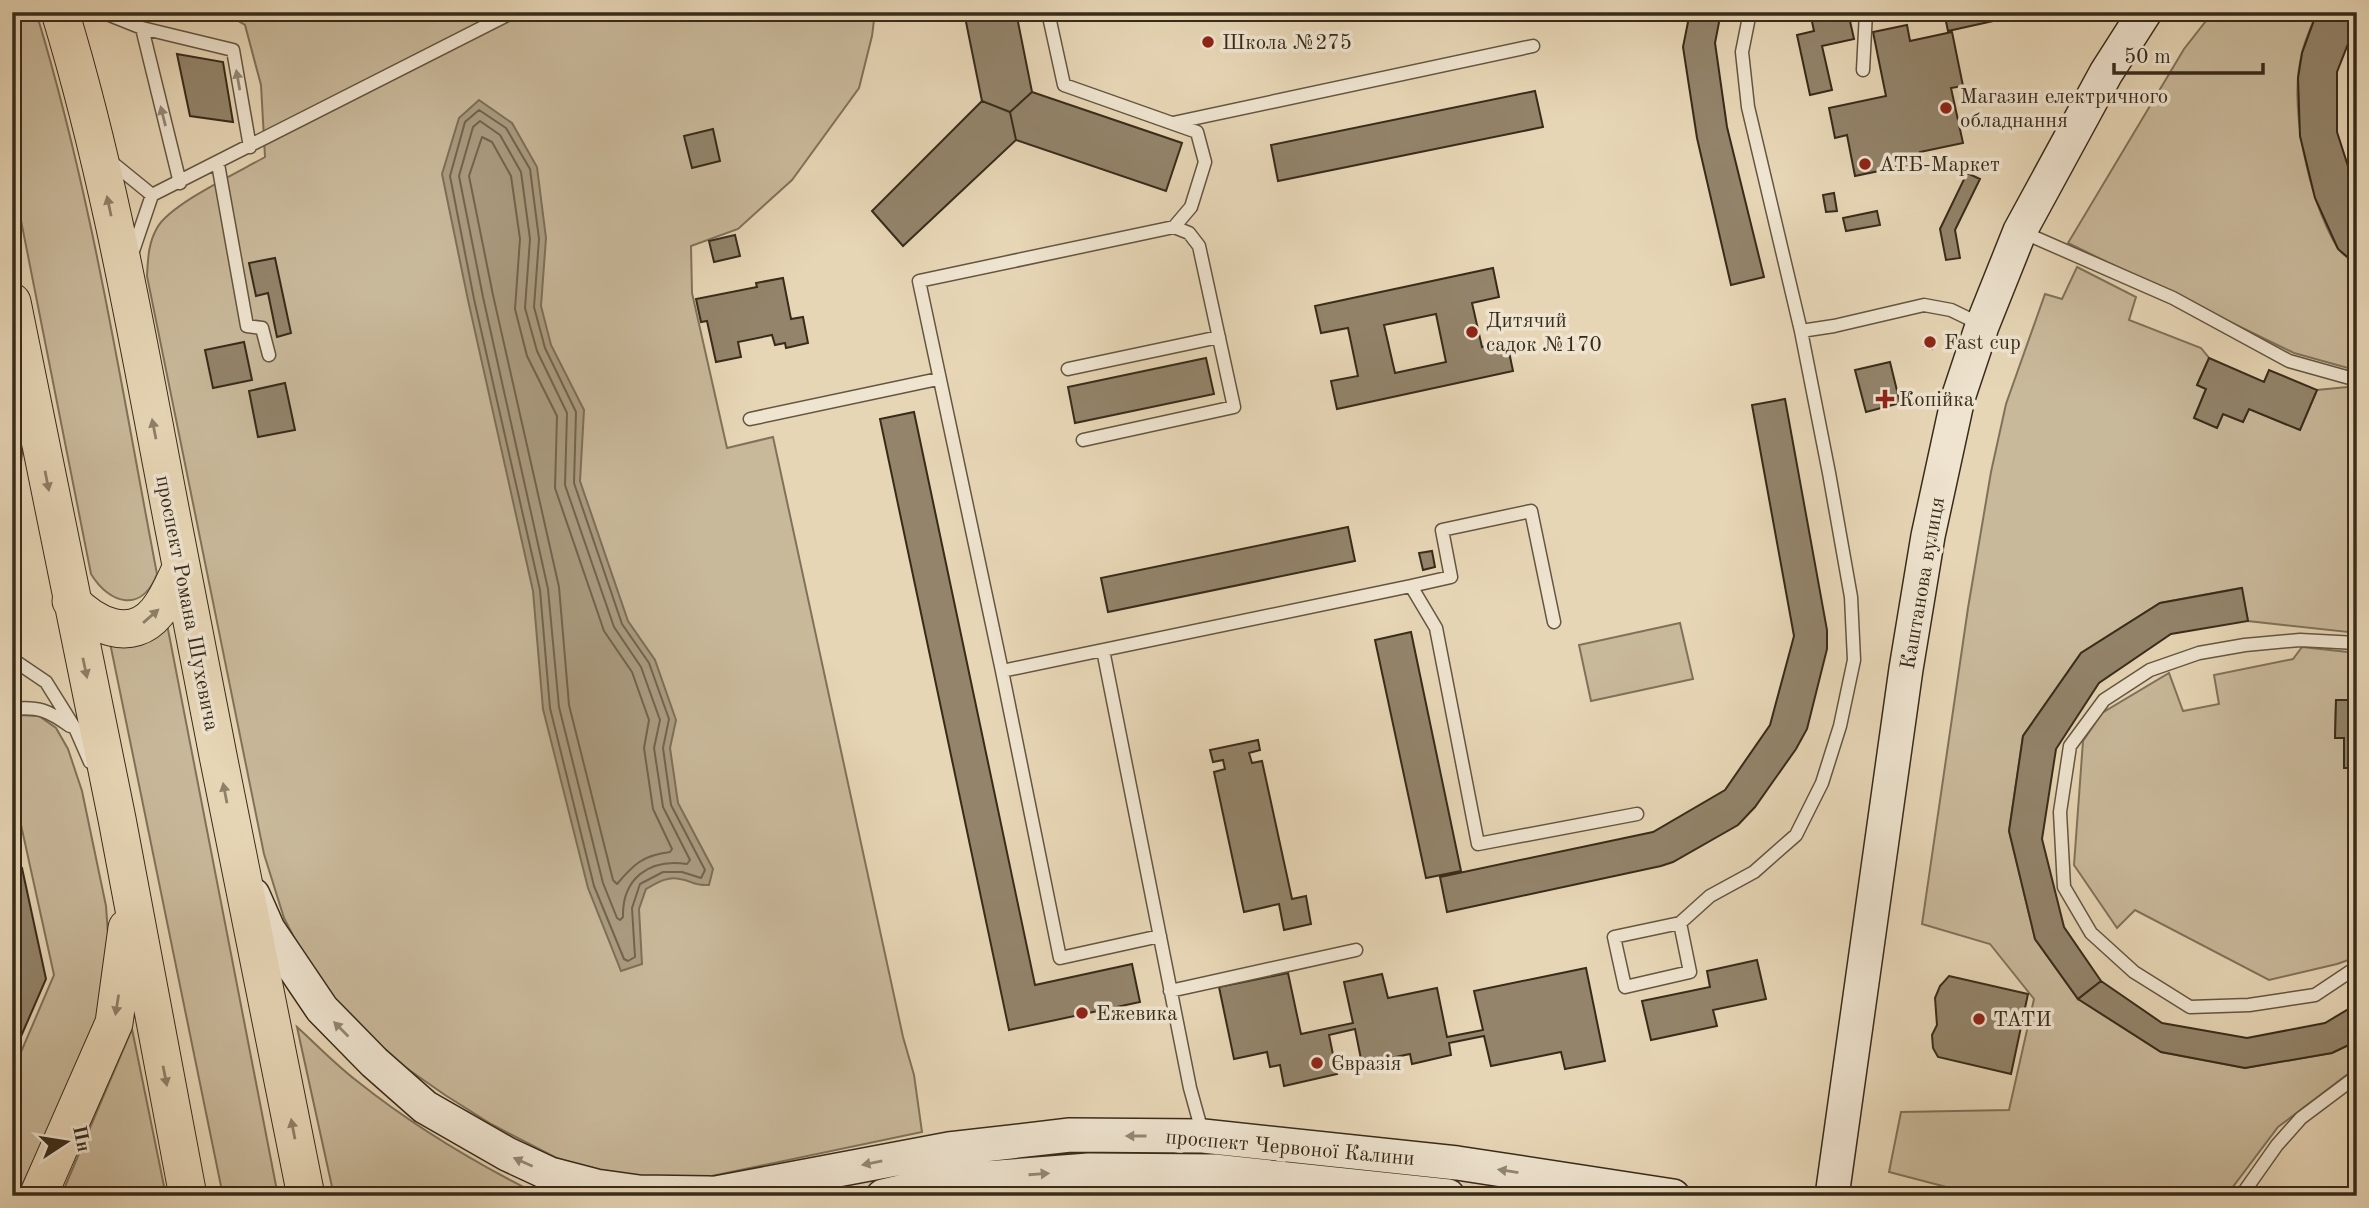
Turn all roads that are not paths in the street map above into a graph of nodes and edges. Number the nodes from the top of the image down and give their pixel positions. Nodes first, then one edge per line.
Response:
1 (60, 12) edge
2 (102, 12) edge
3 (513, 12) edge
4 (1048, 12) edge
5 (1750, 12) edge
6 (1866, 12) edge
7 (2145, 12) edge
8 (142, 28) junction
9 (1534, 46) dead end
10 (1863, 70) dead end
11 (1173, 123) junction
12 (250, 147) junction
13 (97, 151) junction
14 (218, 164) junction
15 (180, 183) junction
16 (152, 195) junction
17 (1174, 227) junction
18 (2020, 231) junction
19 (124, 274) junction
20 (13, 306) edge
21 (1982, 326) junction
22 (1801, 331) junction
23 (1219, 337) junction
24 (269, 355) dead end
25 (24, 366) junction
26 (1068, 369) dead end
27 (938, 379) junction
28 (2357, 380) edge
29 (750, 419) dead end
30 (1083, 440) dead end
31 (12, 484) edge
32 (181, 568) junction
33 (1411, 586) junction
34 (71, 601) junction
35 (1555, 622) dead end
36 (2357, 643) edge
37 (1102, 650) junction
38 (12, 659) edge
39 (1002, 671) junction
40 (12, 709) edge
41 (76, 730) junction
42 (1637, 814) dead end
43 (117, 819) junction
44 (238, 860) junction
45 (130, 889) junction
46 (1680, 923) junction
47 (1160, 936) junction
48 (1356, 950) dead end
49 (2357, 967) edge
50 (1170, 991) junction
51 (2357, 1076) edge
52 (1203, 1136) junction
53 (948, 1188) edge
54 (705, 1195) edge
55 (38, 1196) edge
56 (188, 1196) edge
57 (306, 1196) edge
58 (883, 1196) edge
59 (1448, 1196) edge
60 (1673, 1196) edge
61 (1832, 1196) edge
62 (2241, 1196) edge

1 - 13 main road, проспект Романа Шухевича
2 - 8 lane
3 - 12 lane
4 - 11 lane
5 - 22 lane
6 - 10 lane
7 - 18 main road, Каштанова вулиця
12 -> 8 lane
15 -> 8 lane
9 - 11 lane
11 - 17 lane
12 - 14 lane
13 - 16 lane
19 -> 13 main road, проспект Романа Шухевича
14 - 15 lane
14 - 24 lane
15 - 16 lane
16 - 19 lane
17 - 23 lane
17 - 27 lane
18 - 21 main road, Каштанова вулиця
18 - 28 lane
32 -> 19 main road, проспект Романа Шухевича
20 - 25 main road
21 - 22 lane
21 - 61 main road, Каштанова вулиця
22 - 46 lane
23 - 26 lane
23 - 30 lane
25 - 31 lane
25 -> 34 main road
27 - 29 lane
27 - 39 lane
34 -> 32 main road
44 -> 32 main road, проспект Романа Шухевича
33 - 35 lane
33 - 37 lane
33 - 42 lane
34 -> 43 main road
36 - 49 lane
37 - 39 lane
37 - 47 lane
38 - 41 lane
39 - 47 lane
40 - 41 lane
41 - 43 lane
43 - 45 main road
54 -> 44 main road, проспект Червоної Калини
57 -> 44 main road, проспект Романа Шухевича
45 -> 55 main road
45 -> 56 main road
46 - 46 lane
47 - 50 lane
48 - 50 lane
50 - 52 lane
51 - 62 lane
52 -> 54 main road, проспект Червоної Калини
60 -> 52 main road, проспект Червоної Калини
53 - 58 main road, проспект Червоної Калини
53 -> 59 main road, проспект Червоної Калини

